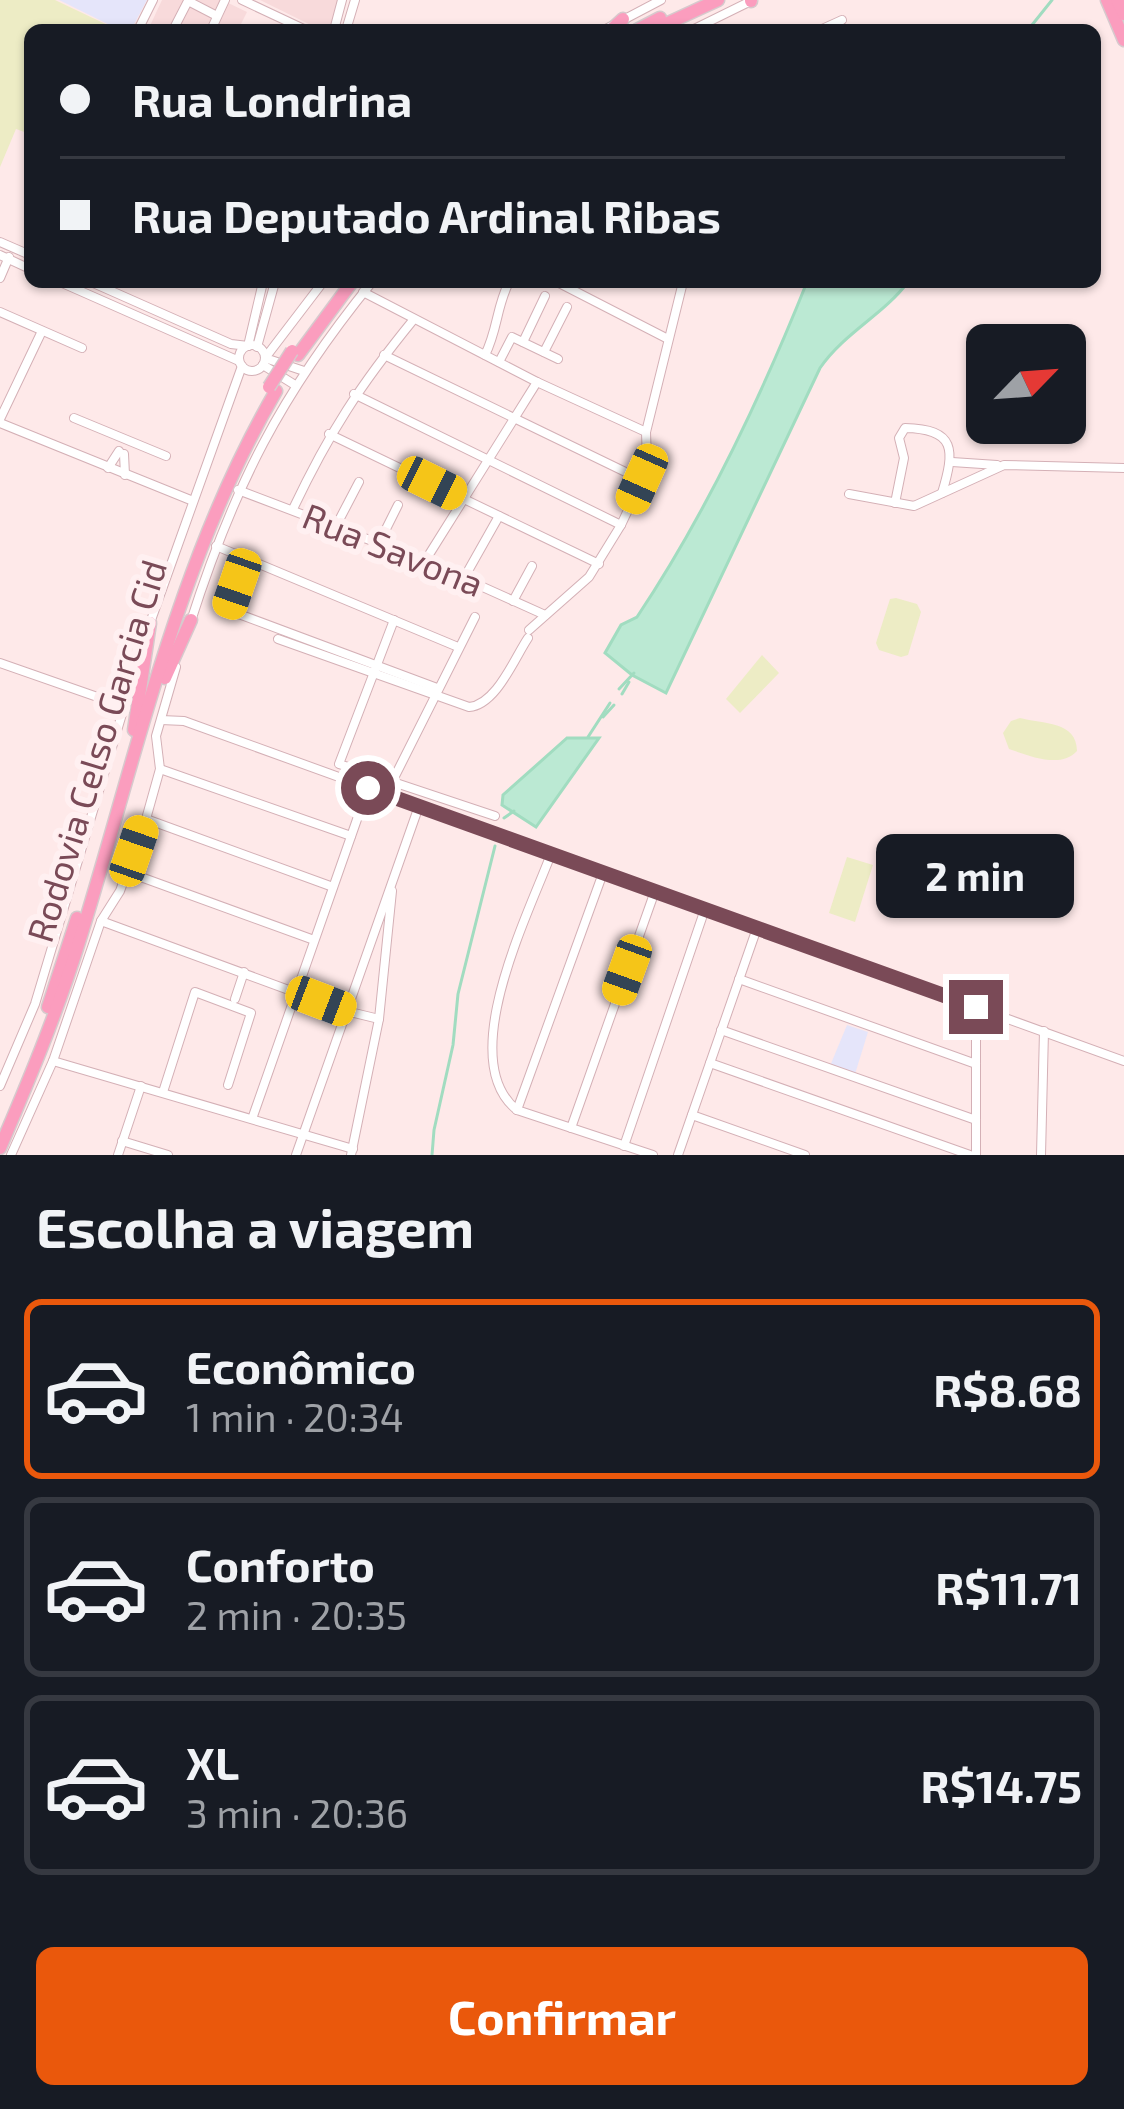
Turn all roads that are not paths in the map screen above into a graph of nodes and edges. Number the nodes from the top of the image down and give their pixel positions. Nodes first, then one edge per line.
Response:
1 (225, 0) edge
2 (242, 0) edge
3 (661, 0) edge
4 (700, 0) edge
5 (718, 0) edge
6 (752, 0) edge
7 (1106, 0) edge
8 (1117, 0) edge
9 (218, 16) junction
10 (1120, 16) edge
11 (623, 19) joint
12 (713, 20) junction
13 (842, 20) dead end
14 (176, 24) edge
15 (214, 24) edge
16 (293, 24) edge
17 (616, 24) edge
18 (650, 24) edge
19 (666, 24) edge
20 (705, 24) edge
21 (717, 24) edge
22 (833, 24) edge
23 (1124, 40) edge
24 (0, 242) edge
25 (13, 248) junction
26 (24, 252) edge
27 (4, 257) edge
28 (0, 278) edge
29 (73, 288) edge
30 (104, 288) edge
31 (261, 288) edge
32 (273, 288) edge
33 (319, 288) edge
34 (339, 288) edge
35 (357, 288) edge
36 (357, 288) edge
37 (360, 288) edge
38 (506, 288) edge
39 (568, 288) edge
40 (681, 288) edge
41 (545, 296) dead end
42 (567, 308) dead end
43 (0, 312) edge
44 (170, 319) junction
45 (414, 319) junction
46 (153, 324) junction
47 (43, 331) junction
48 (668, 339) junction
49 (523, 342) junction
50 (252, 346) junction
51 (82, 348) dead end
52 (544, 352) junction
53 (295, 353) junction
54 (384, 356) junction
55 (485, 356) junction
56 (558, 359) dead end
57 (264, 362) junction
58 (499, 362) junction
59 (240, 364) junction
60 (304, 371) junction
61 (537, 382) junction
62 (295, 385) junction
63 (355, 394) junction
64 (74, 418) dead end
65 (515, 418) junction
66 (0, 421) edge
67 (646, 432) junction
68 (329, 434) junction
69 (124, 446) junction
70 (166, 456) dead end
71 (490, 460) junction
72 (952, 462) junction
73 (1004, 465) junction
74 (1124, 467) edge
75 (109, 468) junction
76 (125, 475) junction
77 (642, 479) junction
78 (359, 482) dead end
79 (238, 490) junction
80 (849, 494) dead end
81 (942, 494) junction
82 (466, 500) junction
83 (193, 501) junction
84 (896, 503) junction
85 (398, 505) dead end
86 (293, 509) junction
87 (499, 516) junction
88 (621, 525) junction
89 (336, 526) junction
90 (379, 543) junction
91 (216, 546) junction
92 (246, 559) junction
93 (425, 560) junction
94 (599, 564) junction
95 (532, 566) dead end
96 (464, 578) junction
97 (513, 601) junction
98 (545, 615) junction
99 (475, 617) dead end
100 (191, 620) junction
101 (394, 620) junction
102 (150, 623) junction
103 (278, 639) dead end
104 (458, 647) junction
105 (0, 663) edge
106 (374, 670) junction
107 (435, 692) junction
108 (167, 696) junction
109 (126, 707) junction
110 (161, 720) junction
111 (184, 721) junction
112 (138, 729) junction
113 (160, 769) junction
114 (392, 782) junction
115 (368, 788) junction
116 (418, 806) junction
117 (495, 816) dead end
118 (146, 818) junction
119 (351, 836) junction
120 (551, 854) junction
121 (127, 872) junction
122 (603, 873) junction
123 (394, 877) junction
124 (333, 887) junction
125 (655, 891) junction
126 (705, 909) junction
127 (101, 920) junction
128 (757, 928) junction
129 (314, 940) junction
130 (244, 972) junction
131 (739, 979) junction
132 (296, 992) junction
133 (235, 999) dead end
134 (976, 1007) junction
135 (346, 1011) junction
136 (379, 1019) junction
137 (721, 1030) junction
138 (1044, 1031) junction
139 (53, 1060) junction
140 (1124, 1061) edge
141 (710, 1064) junction
142 (976, 1064) junction
143 (228, 1085) dead end
144 (0, 1086) edge
145 (141, 1086) junction
146 (163, 1092) junction
147 (517, 1110) junction
148 (692, 1115) junction
149 (252, 1119) junction
150 (976, 1120) junction
151 (0, 1125) edge
152 (571, 1128) junction
153 (302, 1134) junction
154 (122, 1142) junction
155 (624, 1146) junction
156 (0, 1148) edge
157 (352, 1152) edge
158 (11, 1155) edge
159 (118, 1155) edge
160 (168, 1155) edge
161 (296, 1155) edge
162 (653, 1155) edge
163 (678, 1155) edge
164 (805, 1155) edge
165 (973, 1155) edge
166 (1041, 1155) edge

1 - 9 street
2 - 16 street
3 - 11 street
4 - 18 highway
5 - 19 highway
6 - 12 street
7 - 10 highway
8 - 10 highway
9 - 14 street
9 - 15 street
10 - 23 highway
11 - 17 highway
12 - 20 street
12 - 21 street
13 - 22 street
24 - 25 street
25 - 26 street
25 - 27 street
27 - 28 street
29 - 46 street
30 - 44 street
31 - 50 street
32 - 50 street
33 - 57 street
34 - 53 highway, Rodovia Celso Garcia Cid
35 - 53 highway, Rodovia Celso Garcia Cid
36 - 60 street
37 - 45 street
38 - 55 street
39 - 48 street
40 - 48 street
41 - 49 street
42 - 52 street
43 - 47 street
44 - 46 street
44 - 50 street
45 - 54 street
45 - 55 street
46 - 59 street
47 - 51 street
47 - 66 street
48 - 67 street
49 - 52 street
49 - 58 street
50 - 57 street
50 - 59 street
52 - 56 street
53 - 112 highway, Rodovia Celso Garcia Cid, bridge
54 - 63 street
54 - 65 street
55 - 58 street
57 - 59 street
57 - 60 street
57 - 62 street
58 - 61 street
59 - 83 street
60 - 62 street
61 - 65 street
61 - 67 street
62 - 79 street
63 - 68 street
63 - 71 street
64 - 69 street
65 - 71 street
65 - 77 street
66 - 75 street
67 - 77 street
68 - 82 street
68 - 86 street
69 - 70 street
69 - 75 street
69 - 76 street
71 - 82 street
71 - 88 street
72 - 73 street
72 - 81 street
72 - 84 street
73 - 74 street
73 - 81 street
75 - 76 street
76 - 83 street
77 - 88 street
78 - 89 street
79 - 86 street, Rua Savona
79 - 91 street
80 - 84 street
81 - 84 street
82 - 87 street
82 - 93 street
83 - 102 street
85 - 90 street
86 - 89 street, Rua Savona
87 - 94 street
87 - 96 street
88 - 94 street
89 - 90 street, Rua Savona
90 - 93 street, Rua Savona
91 - 92 street
91 - 100 street
92 - 101 street
92 - 106 street
93 - 96 street, Rua Savona
94 - 98 street
95 - 97 street
96 - 97 street, Rua Savona
97 - 98 street, Rua Savona
98 - 107 street
99 - 104 street
100 - 108 street
100 - 112 highway
101 - 104 street
101 - 106 street
102 - 109 street
102 - 112 highway
103 - 106 street
104 - 107 street
105 - 109 street
106 - 107 street
106 - 114 street
107 - 114 street
108 - 110 street
108 - 111 street
109 - 144 street
110 - 111 street
110 - 113 street
111 - 115 street
112 - 151 highway, Rodovia Celso Garcia Cid
112 - 156 highway, Rodovia Celso Garcia Cid
113 - 118 street
113 - 119 street
114 - 117 street
115 - 116 street
115 - 119 street
116 - 120 street
116 - 123 street
118 - 121 street
118 - 124 street
119 - 124 street
120 - 122 street
120 - 147 street
121 - 127 street
121 - 129 street
122 - 125 street
122 - 147 street
123 - 135 street
123 - 136 street
124 - 129 street
125 - 126 street
125 - 152 street
126 - 128 street
126 - 155 street
127 - 130 street
127 - 139 street
128 - 131 street
128 - 134 street
129 - 132 street
130 - 132 street
130 - 133 street
131 - 137 street
131 - 142 street
132 - 135 street
132 - 149 street
134 - 138 street
134 - 142 street
135 - 136 street
135 - 153 street
136 - 157 street
137 - 141 street
137 - 150 street
138 - 140 street
138 - 166 street
139 - 145 street
139 - 158 street
141 - 148 street
141 - 165 street
142 - 150 street
143 - 146 street
145 - 146 street
145 - 154 street
146 - 149 street
147 - 152 street
148 - 163 street
148 - 164 street
149 - 153 street
150 - 165 street
152 - 155 street
153 - 157 street
153 - 161 street
154 - 159 street
154 - 160 street
155 - 162 street

